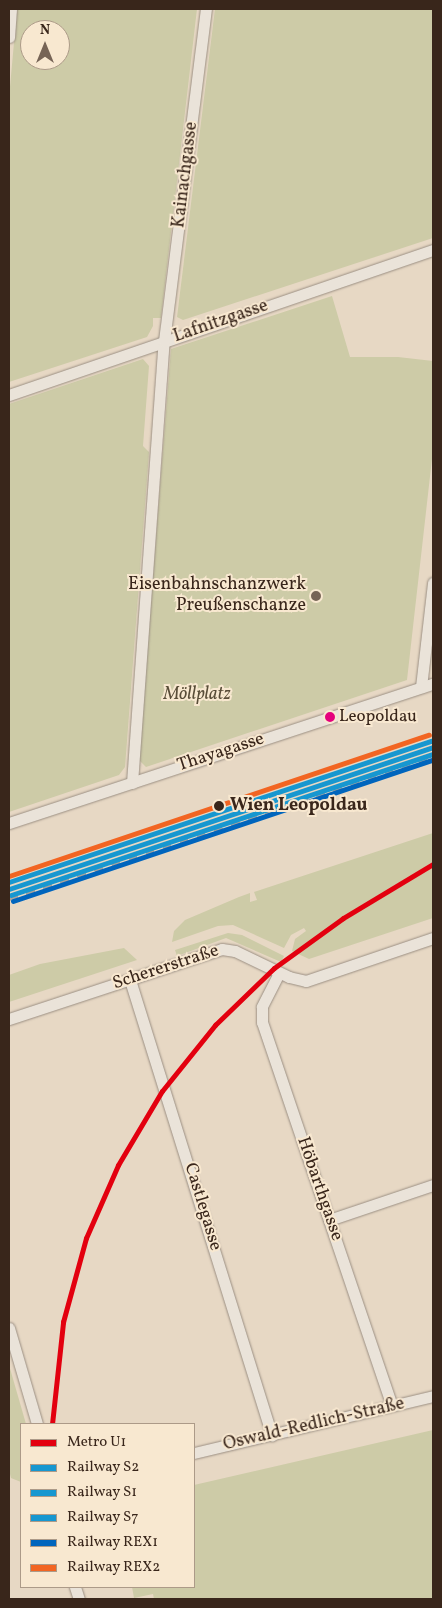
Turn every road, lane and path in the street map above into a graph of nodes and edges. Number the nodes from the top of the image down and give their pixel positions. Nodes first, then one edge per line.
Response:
1 (11, 9) edge
2 (206, 9) edge
3 (9, 37) edge
4 (433, 250) edge
5 (164, 341) junction
6 (9, 395) edge
7 (433, 583) edge
8 (433, 684) edge
9 (421, 688) junction
10 (132, 783) junction
11 (9, 823) edge
12 (433, 938) edge
13 (279, 973) junction
14 (130, 980) junction
15 (9, 1019) edge
16 (433, 1184) edge
17 (330, 1220) junction
18 (9, 1328) edge
19 (433, 1396) edge
20 (392, 1406) junction
21 (37, 1423) edge
22 (272, 1434) junction
23 (195, 1453) edge

1 - 3 street
2 - 5 street, Kainachgasse
4 - 5 street, Lafnitzgasse
5 - 6 street, Lafnitzgasse
5 - 10 street
7 - 9 street
8 - 9 street, Thayagasse
9 - 10 street, Thayagasse
10 - 11 street, Thayagasse
12 - 13 street, Schererstraße
13 - 14 street, Schererstraße
13 - 17 street, Höbarthgasse
14 - 15 street, Schererstraße
14 - 22 street, Castlegasse
16 - 17 street
17 - 20 street, Höbarthgasse
18 - 21 street
19 - 20 street, Oswald-Redlich-Straße
20 - 22 street, Oswald-Redlich-Straße
22 - 23 street, Oswald-Redlich-Straße

